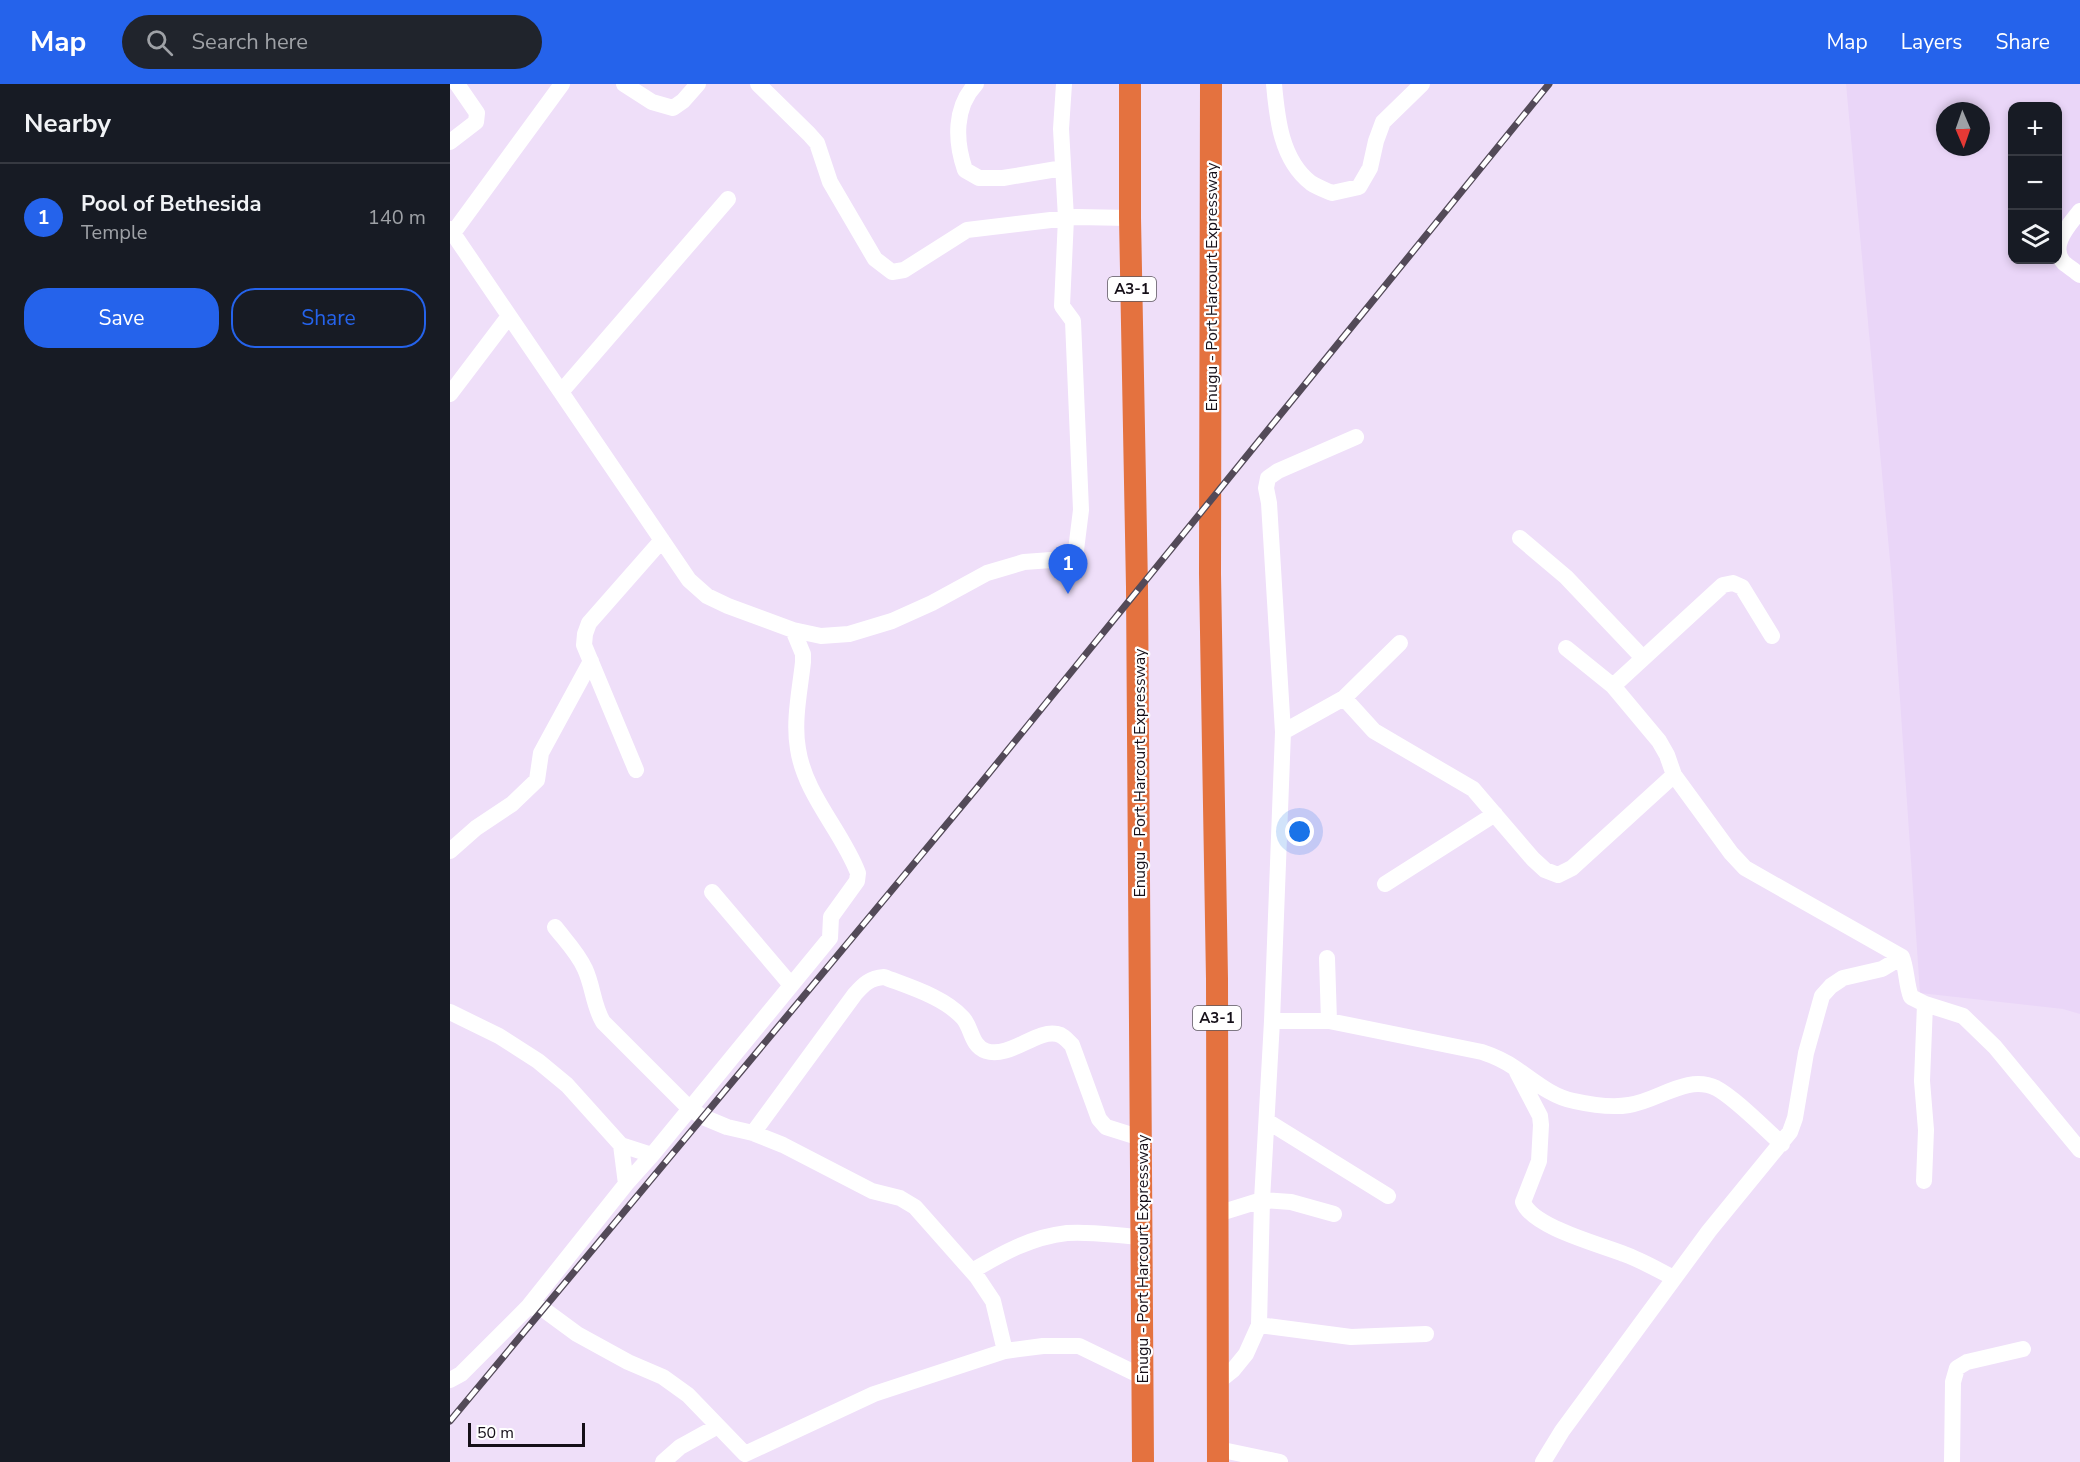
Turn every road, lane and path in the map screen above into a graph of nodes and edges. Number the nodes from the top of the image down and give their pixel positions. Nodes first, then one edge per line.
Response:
1 (457, 84) edge
2 (562, 84) edge
3 (624, 84) edge
4 (698, 84) edge
5 (758, 84) edge
6 (976, 84) edge
7 (1064, 84) edge
8 (1130, 84) edge
9 (1211, 84) edge
10 (1274, 84) edge
11 (1422, 84) edge
12 (450, 142) edge
13 (1063, 168) junction
14 (728, 199) dead end
15 (2080, 211) edge
16 (1066, 218) junction
17 (1131, 218) junction
18 (451, 231) edge
19 (2080, 275) edge
20 (509, 315) junction
21 (561, 392) junction
22 (450, 394) edge
23 (1356, 437) dead end
24 (1520, 538) dead end
25 (662, 540) junction
26 (793, 630) junction
27 (1772, 636) dead end
28 (1400, 643) dead end
29 (1566, 648) dead end
30 (1643, 658) junction
31 (591, 661) junction
32 (1612, 686) junction
33 (1344, 698) junction
34 (1283, 732) junction
35 (636, 770) dead end
36 (1674, 775) junction
37 (1496, 814) junction
38 (450, 851) edge
39 (1385, 884) dead end
40 (712, 892) dead end
41 (555, 927) dead end
42 (1902, 957) junction
43 (1327, 958) dead end
44 (791, 985) junction
45 (1925, 1004) junction
46 (450, 1012) edge
47 (1272, 1021) junction
48 (1329, 1021) junction
49 (1515, 1068) junction
50 (690, 1109) junction
51 (1267, 1121) junction
52 (753, 1133) junction
53 (1141, 1138) junction
54 (1782, 1144) junction
55 (621, 1145) junction
56 (2080, 1150) edge
57 (652, 1155) junction
58 (1924, 1181) dead end
59 (626, 1184) junction
60 (1388, 1196) dead end
61 (1262, 1200) junction
62 (1218, 1214) junction
63 (1334, 1214) dead end
64 (1142, 1238) junction
65 (972, 1271) junction
66 (1674, 1278) junction
67 (528, 1307) junction
68 (1259, 1324) junction
69 (1426, 1334) dead end
70 (2023, 1349) dead end
71 (1005, 1351) junction
72 (1143, 1377) junction
73 (450, 1380) edge
74 (1218, 1382) junction
75 (718, 1426) junction
76 (1218, 1455) edge
77 (748, 1458) edge
78 (663, 1462) edge
79 (1143, 1462) edge
80 (1280, 1462) edge
81 (1543, 1462) edge
82 (1952, 1462) edge

1 - 12 street
2 - 18 street
3 - 4 street
5 - 16 street
6 - 13 street
7 - 13 street
8 - 17 highway, Enugu - Port Harcourt Expressway / A3-1
9 - 62 highway, Enugu - Port Harcourt Expressway / A3-1
10 - 11 street
13 - 16 street
14 - 21 street
15 - 19 street
16 - 17 street
16 - 26 street
17 - 53 highway, Enugu - Port Harcourt Expressway / A3-1
18 - 20 street
20 - 21 street
20 - 22 street
21 - 25 street
23 - 34 street
24 - 30 street
25 - 26 street
25 - 31 street
26 - 44 street
27 - 30 street
28 - 33 street
29 - 32 street
30 - 32 street
31 - 35 street
31 - 38 street
32 - 36 street
33 - 34 street
33 - 37 street
34 - 47 street
36 - 37 street
36 - 42 street
37 - 39 street
40 - 44 street
41 - 50 street
42 - 45 street
42 - 54 street
43 - 48 street
44 - 50 street
45 - 56 street
45 - 58 street
46 - 55 street
47 - 48 street
47 - 51 street
48 - 49 street
49 - 54 street
49 - 66 street
50 - 52 street
50 - 57 street
51 - 60 street
51 - 61 street
52 - 53 street
52 - 65 street
53 - 64 highway, Enugu - Port Harcourt Expressway / A3-1
54 - 66 street
55 - 57 street
55 - 59 street
57 - 59 street
59 - 67 street
61 - 62 street
61 - 63 street
61 - 68 street
62 - 74 highway, Enugu - Port Harcourt Expressway / A3-1
64 - 65 street
64 - 72 highway, Enugu - Port Harcourt Expressway / A3-1
65 - 71 street
66 - 81 street
67 - 73 street
67 - 75 street
68 - 69 street
68 - 74 street
70 - 82 street
71 - 72 street
71 - 77 street
72 - 79 highway, Enugu - Port Harcourt Expressway / A3-1
74 - 76 highway, Enugu - Port Harcourt Expressway / A3-1
75 - 77 street
75 - 78 street
76 - 80 street

